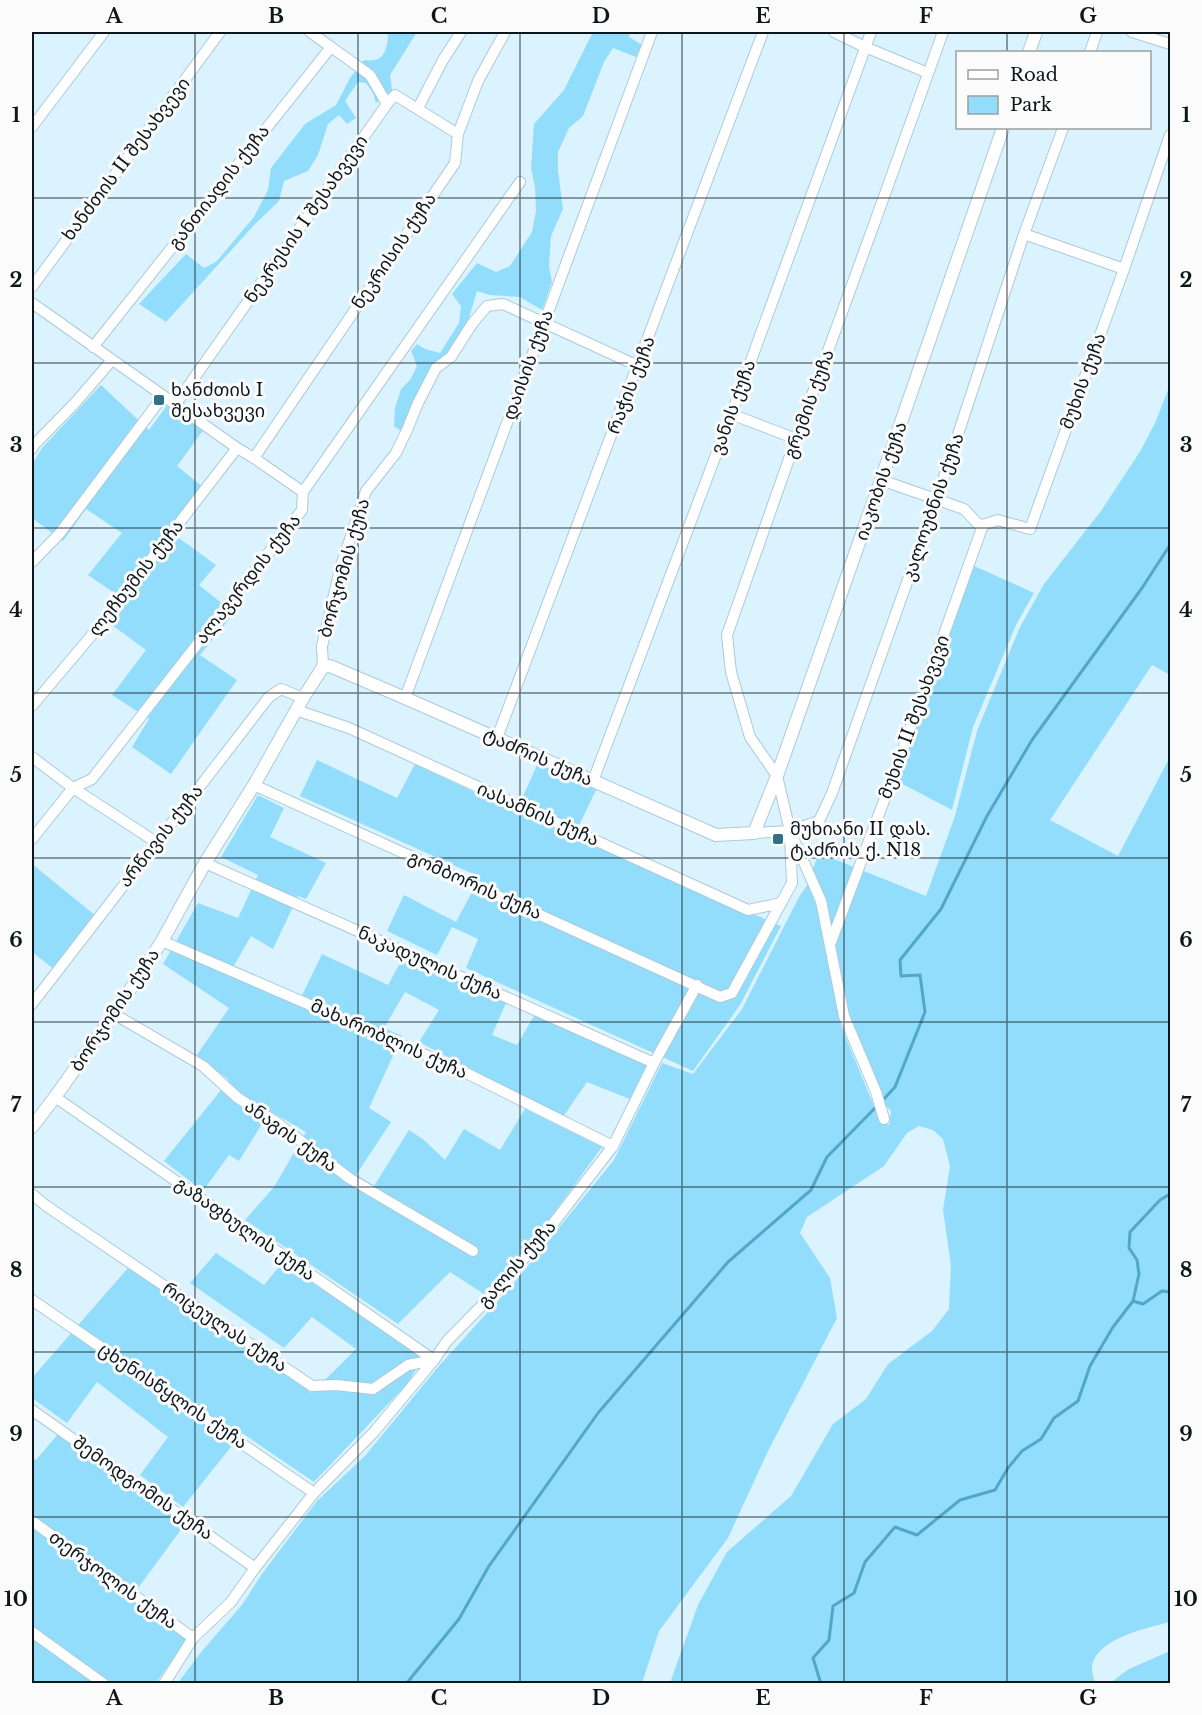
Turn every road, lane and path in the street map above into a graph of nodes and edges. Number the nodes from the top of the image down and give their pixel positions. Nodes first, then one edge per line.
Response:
1 (104, 32) edge
2 (220, 32) edge
3 (310, 32) edge
4 (461, 32) edge
5 (505, 32) edge
6 (652, 32) edge
7 (763, 32) edge
8 (834, 32) edge
9 (871, 32) edge
10 (943, 32) edge
11 (1036, 32) edge
12 (1097, 32) edge
13 (1132, 32) edge
14 (1170, 44) edge
15 (331, 46) junction
16 (865, 47) junction
17 (1029, 51) edge
18 (1090, 51) edge
19 (928, 73) junction
20 (387, 104) junction
21 (418, 108) junction
22 (32, 127) edge
23 (1003, 129) edge
24 (1063, 129) edge
25 (458, 134) junction
26 (1170, 135) edge
27 (520, 182) dead end
28 (1024, 234) junction
29 (1124, 269) junction
30 (32, 287) edge
31 (32, 303) edge
32 (544, 322) junction
33 (93, 347) junction
34 (112, 360) junction
35 (638, 366) junction
36 (163, 396) junction
37 (175, 405) junction
38 (731, 414) junction
39 (796, 439) junction
40 (237, 448) junction
41 (32, 449) edge
42 (254, 458) junction
43 (881, 480) junction
44 (303, 492) junction
45 (936, 498) junction
46 (983, 525) junction
47 (32, 562) edge
48 (323, 667) junction
49 (303, 698) junction
50 (405, 698) junction
51 (32, 706) edge
52 (296, 710) junction
53 (497, 738) junction
54 (32, 757) edge
55 (777, 776) junction
56 (593, 781) junction
57 (254, 785) junction
58 (73, 788) junction
59 (790, 831) junction
60 (754, 833) junction
61 (32, 839) edge
62 (156, 842) junction
63 (205, 863) junction
64 (781, 903) junction
65 (162, 940) junction
66 (831, 942) junction
67 (697, 985) junction
68 (32, 1004) edge
69 (114, 1014) junction
70 (654, 1063) junction
71 (55, 1097) junction
72 (884, 1119) dead end
73 (32, 1127) edge
74 (613, 1146) junction
75 (32, 1194) edge
76 (473, 1251) dead end
77 (32, 1299) edge
78 (434, 1360) junction
79 (32, 1410) edge
80 (314, 1493) junction
81 (32, 1521) edge
82 (255, 1568) junction
83 (32, 1632) edge
84 (193, 1638) junction
85 (104, 1683) edge
86 (164, 1683) edge

1 - 22 street
2 - 30 street, ხანძთის II შესახვევი
3 - 15 street
4 - 21 street
5 - 25 street, ნეკრისის ქუჩა
6 - 32 street, დაისის ქუჩა
7 - 35 street, რაჭის ქუჩა
8 - 16 street
9 - 16 street, ვანის ქუჩა
10 - 19 street, გრემის ქუჩა
11 - 17 street
12 - 18 street
13 - 14 street
15 - 20 street
15 - 33 street, განთიადის ქუჩა
16 - 19 street
16 - 38 street, ვანის ქუჩა
19 - 39 street, გრემის ქუჩა
20 - 21 street
20 - 37 street, ნეკრესის I შესახვევი
21 - 25 street
23 - 43 street, იაკობის ქუჩა
24 - 28 street, კალოუბნის ქუჩა
25 - 42 street, ნეკრისის ქუჩა
26 - 29 street, მუხის ქუჩა
27 - 44 street, ალავერდის ქუჩა
28 - 29 street
28 - 45 street, კალოუბნის ქუჩა
29 - 46 street, მუხის ქუჩა
31 - 33 street
32 - 35 street, ბორჯომის ქუჩა
32 - 48 street, ბორჯომის ქუჩა
32 - 50 street, დაისის ქუჩა
33 - 34 street
34 - 36 street
34 - 41 street
35 - 53 street, რაჭის ქუჩა
36 - 37 street
36 - 47 street
37 - 40 street
38 - 39 street
38 - 56 street, ვანის ქუჩა
39 - 55 street, გრემის ქუჩა
40 - 42 street
40 - 51 street, ლეჩხუმის ქუჩა
42 - 44 street
43 - 45 street
43 - 55 street, იაკობის ქუჩა
44 - 58 street, ალავერდის ქუჩა
45 - 46 street
45 - 59 street, კალოუბნის ქუჩა
46 - 66 street, მუხის II შესახვევი
48 - 49 street, ბორჯომის ქუჩა
48 - 50 street, ტაძრის ქუჩა
49 - 52 street, ბორჯომის ქუჩა
49 - 62 street, არწივის ქუჩა
50 - 53 street, ტაძრის ქუჩა
52 - 57 street, ბორჯომის ქუჩა
52 - 64 street, იასამნის ქუჩა
53 - 56 street, ტაძრის ქუჩა
54 - 58 street
55 - 59 street
55 - 60 street, იაკობის ქუჩა
56 - 60 street, ტაძრის ქუჩა
57 - 63 street, ბორჯომის ქუჩა
57 - 67 street, გომბორის ქუჩა
58 - 61 street, ალავერდის ქუჩა
58 - 62 street
59 - 60 street, კალოუბნის ქუჩა
59 - 64 street
59 - 66 street
62 - 68 street, არწივის ქუჩა
63 - 65 street, ბორჯომის ქუჩა
63 - 70 street, ნაკადულის ქუჩა
64 - 67 street
65 - 69 street, ბორჯომის ქუჩა
65 - 74 street, მახარობლის ქუჩა
66 - 72 street
67 - 70 street, გალის ქუჩა
69 - 71 street, ბორჯომის ქუჩა
69 - 76 street, ანაგის ქუჩა
70 - 74 street, გალის ქუჩა
71 - 73 street, ბორჯომის ქუჩა
71 - 78 street, გაზაფხულის ქუჩა
74 - 78 street, გალის ქუჩა
75 - 78 street, რიცეულას ქუჩა
77 - 80 street, ცხენისწყლის ქუჩა
78 - 80 street, გალის ქუჩა
79 - 82 street, შემოდგომის ქუჩა
80 - 82 street, გალის ქუჩა
81 - 84 street, თერჯოლის ქუჩა
82 - 84 street, გალის ქუჩა
83 - 85 street
84 - 86 street, გალის ქუჩა

